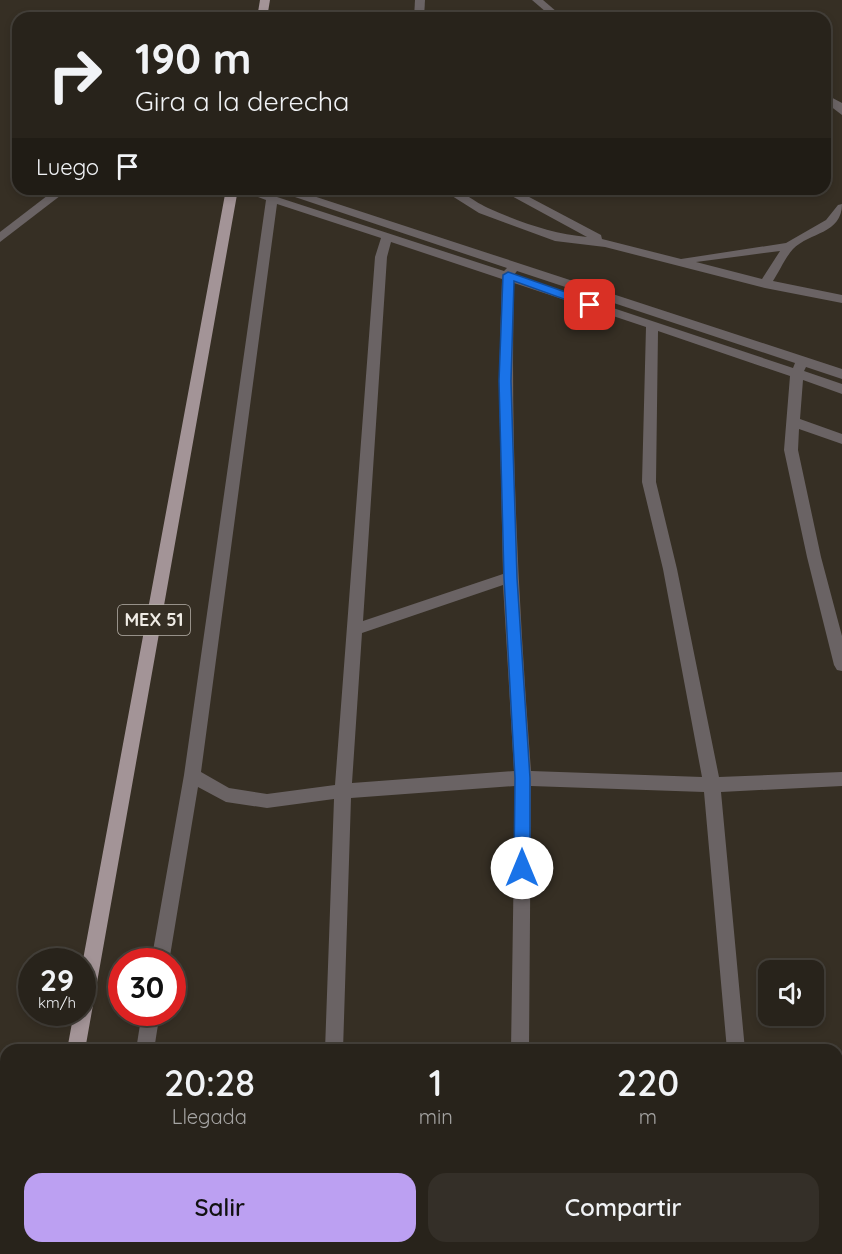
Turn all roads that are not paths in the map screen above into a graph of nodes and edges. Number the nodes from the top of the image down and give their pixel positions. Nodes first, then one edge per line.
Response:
1 (537, 0) edge
2 (552, 12) edge
3 (831, 101) edge
4 (842, 112) edge
5 (55, 195) edge
6 (231, 195) edge
7 (275, 195) edge
8 (282, 195) edge
9 (284, 195) edge
10 (457, 195) edge
11 (517, 195) edge
12 (842, 208) edge
13 (387, 237) junction
14 (0, 238) edge
15 (604, 243) junction
16 (789, 246) junction
17 (677, 261) junction
18 (511, 271) junction
19 (765, 284) junction
20 (842, 299) edge
21 (652, 327) junction
22 (799, 367) junction
23 (842, 374) edge
24 (842, 389) edge
25 (793, 422) junction
26 (842, 439) edge
27 (510, 578) junction
28 (356, 629) junction
29 (842, 665) edge
30 (192, 775) junction
31 (523, 778) junction
32 (842, 779) edge
33 (712, 785) junction
34 (344, 791) junction
35 (162, 948) edge
36 (149, 1026) edge
37 (77, 1044) edge
38 (146, 1044) edge
39 (334, 1044) edge
40 (520, 1044) edge
41 (735, 1044) edge

1 - 2 street
3 - 4 street
5 - 14 street
6 - 37 main road, MEX 51
7 - 30 street
8 - 13 street
9 - 18 street
10 - 15 street
11 - 15 street
12 - 16 street
13 - 18 street
13 - 28 street
15 - 17 street
16 - 17 street
16 - 19 street
17 - 19 street
18 - 21 street
18 - 22 street
18 - 27 street
19 - 20 street
21 - 22 street
21 - 33 street
22 - 23 street
22 - 24 street
22 - 25 street
25 - 26 street
25 - 29 street
27 - 28 street
27 - 31 street
28 - 34 street
30 - 34 street
30 - 35 street
31 - 33 street
31 - 34 street
31 - 40 street
32 - 33 street
33 - 41 street
34 - 39 street
36 - 38 street

